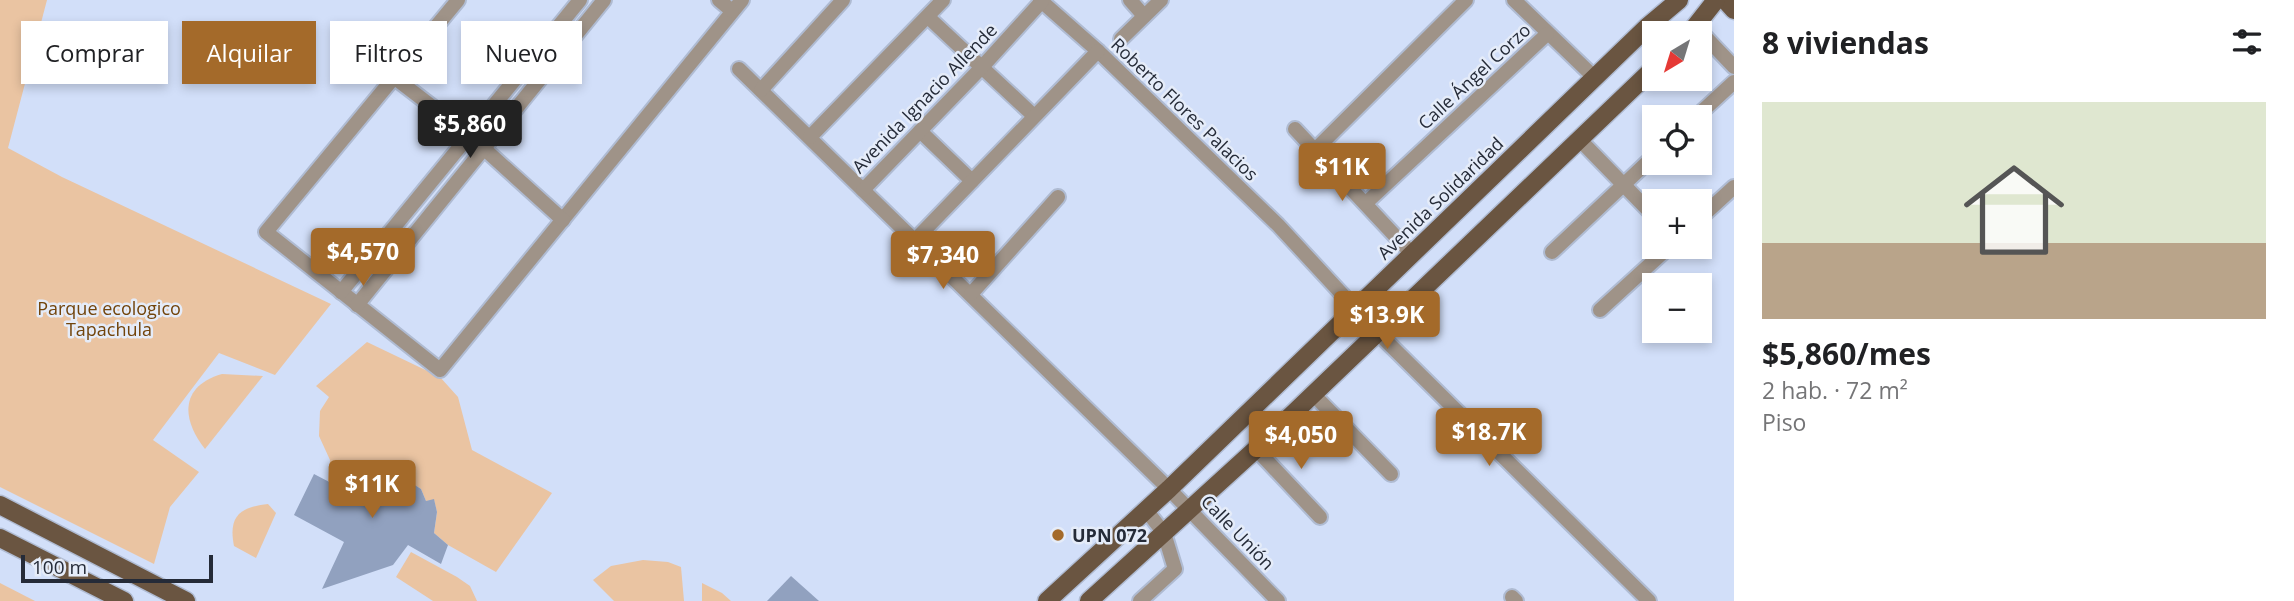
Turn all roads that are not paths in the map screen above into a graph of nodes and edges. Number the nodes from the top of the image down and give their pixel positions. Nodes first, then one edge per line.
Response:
1 (458, 0) edge
2 (580, 0) edge
3 (604, 0) edge
4 (719, 0) edge
5 (843, 0) edge
6 (1130, 0) edge
7 (1161, 0) edge
8 (1466, 0) edge
9 (1514, 0) edge
10 (1679, 0) edge
11 (1717, 0) edge
12 (1725, 0) edge
13 (940, 1) edge
14 (1041, 1) edge
15 (737, 6) edge
16 (1734, 10) edge
17 (1144, 16) junction
18 (928, 17) junction
19 (441, 21) edge
20 (1700, 21) edge
21 (1547, 34) junction
22 (1121, 39) dead end
23 (1712, 47) edge
24 (1098, 51) junction
25 (982, 67) junction
26 (1734, 67) edge
27 (739, 69) dead end
28 (1595, 78) junction
29 (1642, 79) edge
30 (1734, 82) edge
31 (390, 84) edge
32 (403, 84) edge
33 (761, 90) junction
34 (1709, 105) edge
35 (1034, 116) junction
36 (1295, 128) dead end
37 (920, 131) junction
38 (469, 135) junction
39 (810, 137) junction
40 (1579, 139) junction
41 (483, 148) junction
42 (1316, 149) junction
43 (1642, 167) edge
44 (972, 181) junction
45 (1623, 185) junction
46 (1734, 187) edge
47 (863, 190) junction
48 (1058, 197) dead end
49 (1366, 203) junction
50 (1642, 204) edge
51 (1712, 207) edge
52 (564, 220) junction
53 (915, 240) junction
54 (1552, 252) dead end
55 (1412, 254) junction
56 (1656, 259) edge
57 (341, 292) junction
58 (971, 295) junction
59 (357, 304) junction
60 (1356, 310) junction
61 (1600, 310) dead end
62 (1378, 333) junction
63 (1313, 394) junction
64 (1256, 449) junction
65 (1391, 474) dead end
66 (1169, 489) junction
67 (0, 505) edge
68 (1146, 510) junction
69 (1190, 510) junction
70 (1321, 517) dead end
71 (1164, 533) junction
72 (0, 538) edge
73 (124, 601) edge
74 (186, 601) edge
75 (1047, 601) edge
76 (1089, 601) edge
77 (1140, 601) edge
78 (1278, 601) edge
79 (1649, 601) edge

1 - 19 street
2 - 38 street
3 - 41 street
4 - 15 street
5 - 33 street
6 - 17 street
7 - 17 street
8 - 42 street
9 - 21 street
10 - 28 main road, Avenida Solidaridad
11 - 20 main road
12 - 16 main road
13 - 18 street
14 - 24 street, Roberto Flores Palacios
14 - 25 street, Avenida Ignacio Allende
15 - 52 street
17 - 22 street
18 - 25 street
18 - 39 street
21 - 28 street
21 - 49 street, Calle Ángel Corzo
23 - 26 street
24 - 35 street
24 - 60 street, Roberto Flores Palacios
25 - 35 street
25 - 37 street, Avenida Ignacio Allende
27 - 33 street, Calle Unión
28 - 55 main road, Avenida Solidaridad
29 - 40 main road
30 - 34 street
31 - 57 street
32 - 38 street
33 - 39 street, Calle Unión
35 - 44 street
36 - 42 street
37 - 44 street
37 - 47 street, Avenida Ignacio Allende
38 - 41 street
38 - 57 street
39 - 47 street, Calle Unión
40 - 45 street
40 - 62 main road
41 - 52 street
41 - 59 street
42 - 49 street
43 - 45 street
44 - 53 street
45 - 50 street
45 - 54 street
46 - 51 street
47 - 53 street, Calle Unión
48 - 58 street
49 - 55 street
52 - 59 street
53 - 58 street, Calle Unión
55 - 60 main road, Avenida Solidaridad
56 - 61 street
57 - 59 street
58 - 66 street, Calle Unión
60 - 62 street, Roberto Flores Palacios
60 - 66 main road, Avenida Solidaridad
62 - 63 main road
62 - 79 street, Roberto Flores Palacios
63 - 64 main road
63 - 65 street
64 - 69 main road
64 - 70 street
66 - 68 main road, Avenida Solidaridad
66 - 69 street, Calle Unión
67 - 74 main road
68 - 71 street
68 - 75 main road, Avenida Solidaridad
69 - 71 main road
69 - 78 street, Calle Unión
71 - 76 main road
71 - 77 street
72 - 73 main road

